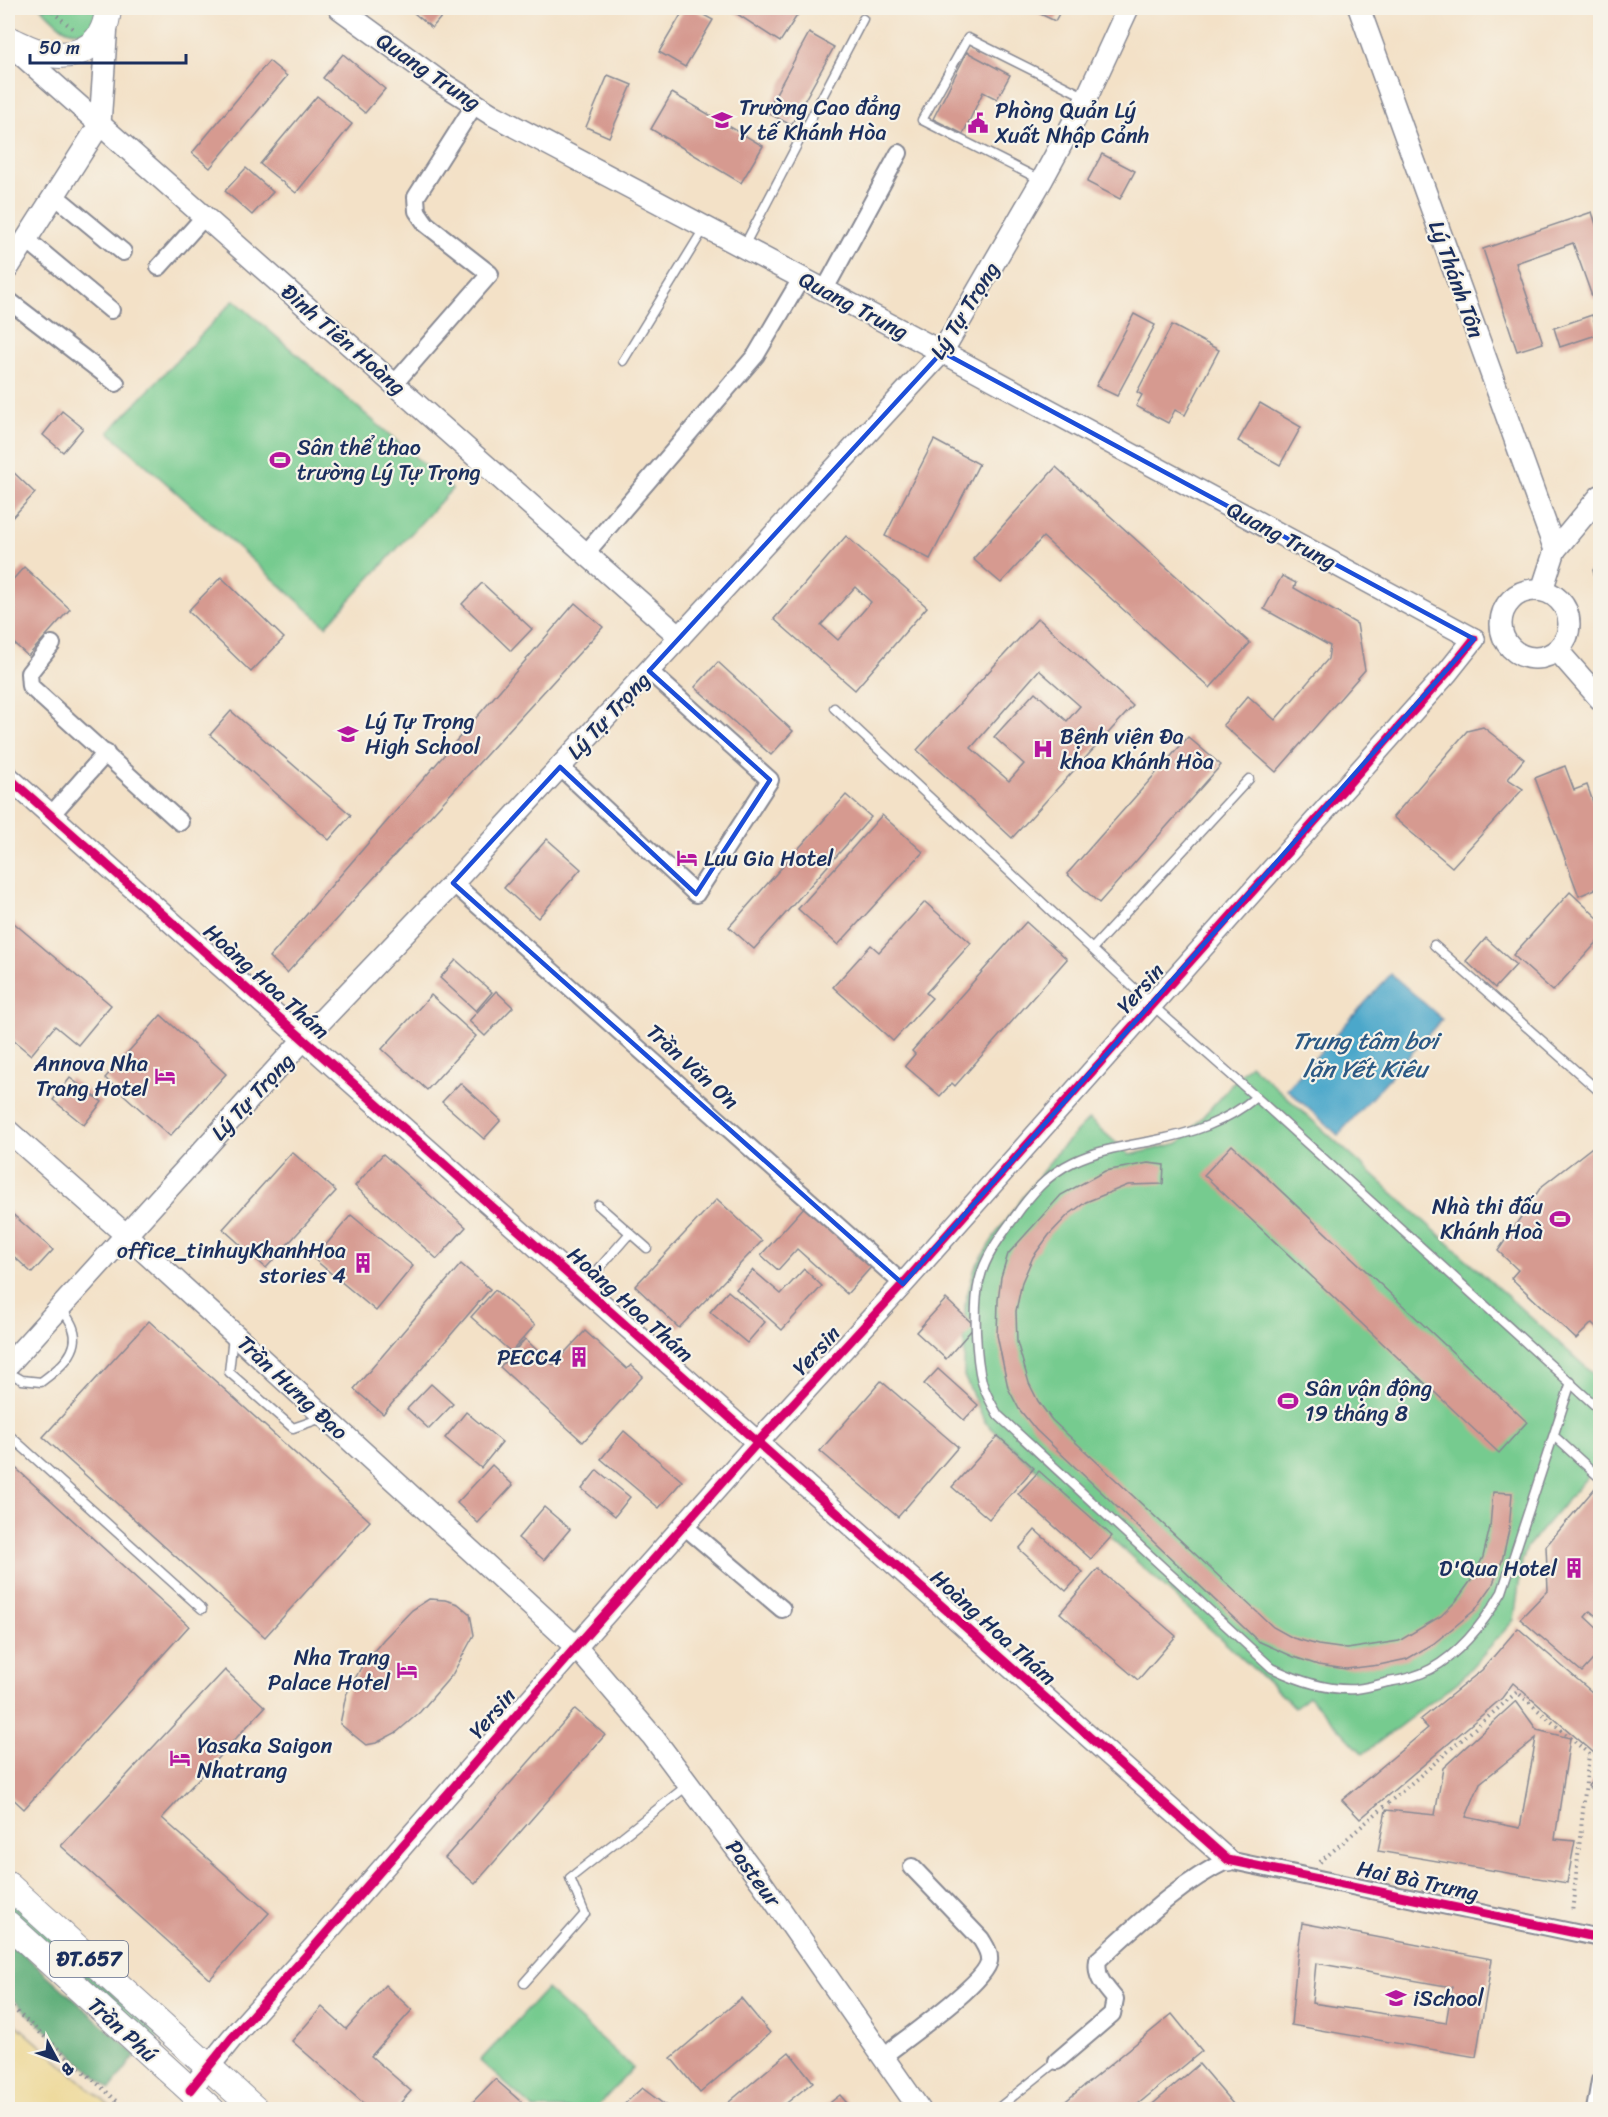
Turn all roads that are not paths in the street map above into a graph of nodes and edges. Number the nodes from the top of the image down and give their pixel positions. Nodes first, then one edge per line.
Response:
1 (339, 8) edge
2 (1128, 8) edge
3 (1359, 8) edge
4 (108, 16) edge
5 (863, 19) dead end
6 (8, 41) edge
7 (1087, 97) junction
8 (475, 104) junction
9 (100, 124) junction
10 (899, 153) dead end
11 (1042, 180) junction
12 (54, 195) junction
13 (205, 216) junction
14 (705, 226) junction
15 (26, 239) junction
16 (744, 247) junction
17 (123, 252) dead end
18 (159, 267) dead end
19 (8, 268) edge
20 (802, 277) junction
21 (825, 289) junction
22 (8, 300) edge
23 (111, 310) dead end
24 (942, 352) junction
25 (623, 361) dead end
26 (116, 383) dead end
27 (394, 384) junction
28 (1600, 496) edge
29 (1555, 550) junction
30 (586, 553) junction
31 (1542, 590) junction
32 (1502, 634) junction
33 (680, 637) junction
34 (1474, 639) junction
35 (52, 644) dead end
36 (1558, 651) junction
37 (649, 671) junction
38 (1600, 699) edge
39 (834, 708) dead end
40 (106, 753) junction
41 (560, 767) junction
42 (8, 777) edge
43 (1249, 779) dead end
44 (51, 815) junction
45 (180, 822) dead end
46 (453, 882) junction
47 (1434, 945) dead end
48 (1092, 949) junction
49 (1152, 1004) junction
50 (303, 1040) junction
51 (1600, 1092) edge
52 (1256, 1097) junction
53 (8, 1131) edge
54 (598, 1205) dead end
55 (630, 1233) junction
56 (125, 1234) junction
57 (647, 1248) dead end
58 (903, 1284) junction
59 (582, 1287) junction
60 (60, 1306) junction
61 (233, 1333) junction
62 (8, 1365) edge
63 (8, 1372) edge
64 (1571, 1382) junction
65 (1600, 1410) edge
66 (325, 1417) junction
67 (8, 1434) edge
68 (1554, 1436) junction
69 (757, 1443) junction
70 (1600, 1478) edge
71 (683, 1525) junction
72 (202, 1609) dead end
73 (782, 1610) dead end
74 (576, 1647) junction
75 (688, 1785) junction
76 (1228, 1860) junction
77 (912, 1867) dead end
78 (8, 1885) edge
79 (8, 1924) edge
80 (1600, 1938) edge
81 (524, 1983) dead end
82 (882, 2058) junction
83 (1057, 2061) joint
84 (209, 2066) junction
85 (1600, 2081) edge
86 (190, 2090) junction
87 (212, 2109) edge
88 (256, 2109) edge
89 (920, 2109) edge
90 (996, 2109) edge
91 (1595, 2109) edge

1 - 8 street, Quang Trung
2 - 7 street, Lý Tự Trọng
3 - 29 street, Lý Thánh Tôn
4 - 6 main road
4 - 9 street
5 - 16 lane
6 - 9 street, Đinh Tiên Hoàng
7 - 11 street, Lý Tự Trọng
7 - 11 lane
8 - 14 street, Quang Trung
8 - 27 street
9 - 12 street
9 - 13 street, Đinh Tiên Hoàng
10 - 21 street
11 - 24 street, Lý Tự Trọng
12 - 15 street
12 - 17 street
13 - 18 street
13 - 27 street, Đinh Tiên Hoàng
14 - 16 street, Quang Trung
14 - 25 lane
15 - 19 street
15 - 23 street
16 - 20 street, Quang Trung
20 - 21 street, Quang Trung
20 - 30 street
21 - 24 street, Quang Trung
22 - 26 street
24 - 33 street, Lý Tự Trọng
24 - 34 street, Quang Trung
27 - 30 street, Đinh Tiên Hoàng
28 - 29 street
29 - 31 street
30 - 33 street, Đinh Tiên Hoàng
31 - 32 street
31 - 36 street
32 - 34 street
32 - 36 street
33 - 37 street, Lý Tự Trọng
34 - 49 street, Yersin
35 - 40 street
36 - 38 street
37 - 41 street, Lý Tự Trọng
37 - 41 street
39 - 48 lane
40 - 44 street
40 - 45 street
41 - 46 street, Lý Tự Trọng
42 - 44 street, Hoàng Hoa Thám
43 - 48 lane
44 - 50 street, Hoàng Hoa Thám
46 - 50 street, Lý Tự Trọng
46 - 58 street, Trần Văn Ơn
47 - 51 lane
48 - 49 lane
49 - 52 lane
49 - 58 street, Yersin
50 - 56 street, Lý Tự Trọng
50 - 59 street, Hoàng Hoa Thám
52 - 64 lane
52 - 68 lane
53 - 56 street, Trần Hưng Đạo
54 - 55 lane
55 - 57 lane
55 - 59 lane
56 - 60 street, Lý Tự Trọng
56 - 61 street, Trần Hưng Đạo
58 - 69 street, Yersin
59 - 69 street, Hoàng Hoa Thám
60 - 62 street, Lý Tự Trọng
60 - 63 lane
61 - 66 street, Trần Hưng Đạo
61 - 66 lane
64 - 65 lane
64 - 68 lane
66 - 74 street, Trần Hưng Đạo
67 - 72 lane
68 - 70 lane
69 - 71 street, Yersin
69 - 76 street, Hoàng Hoa Thám
71 - 73 street
71 - 74 street, Yersin
74 - 75 street, Pasteur
74 - 84 street, Yersin
75 - 81 lane
75 - 82 street, Pasteur
76 - 80 street, Hai Bà Trưng
76 - 83 street
77 - 82 street
78 - 84 main road, Trần Phú / ĐT.657
79 - 86 main road, Trần Phú / ĐT.657
82 - 89 street, Pasteur
83 - 90 lane
84 - 86 street, Yersin
84 - 88 main road, Trần Phú / ĐT.657
85 - 91 street
86 - 87 main road, Trần Phú / ĐT.657

